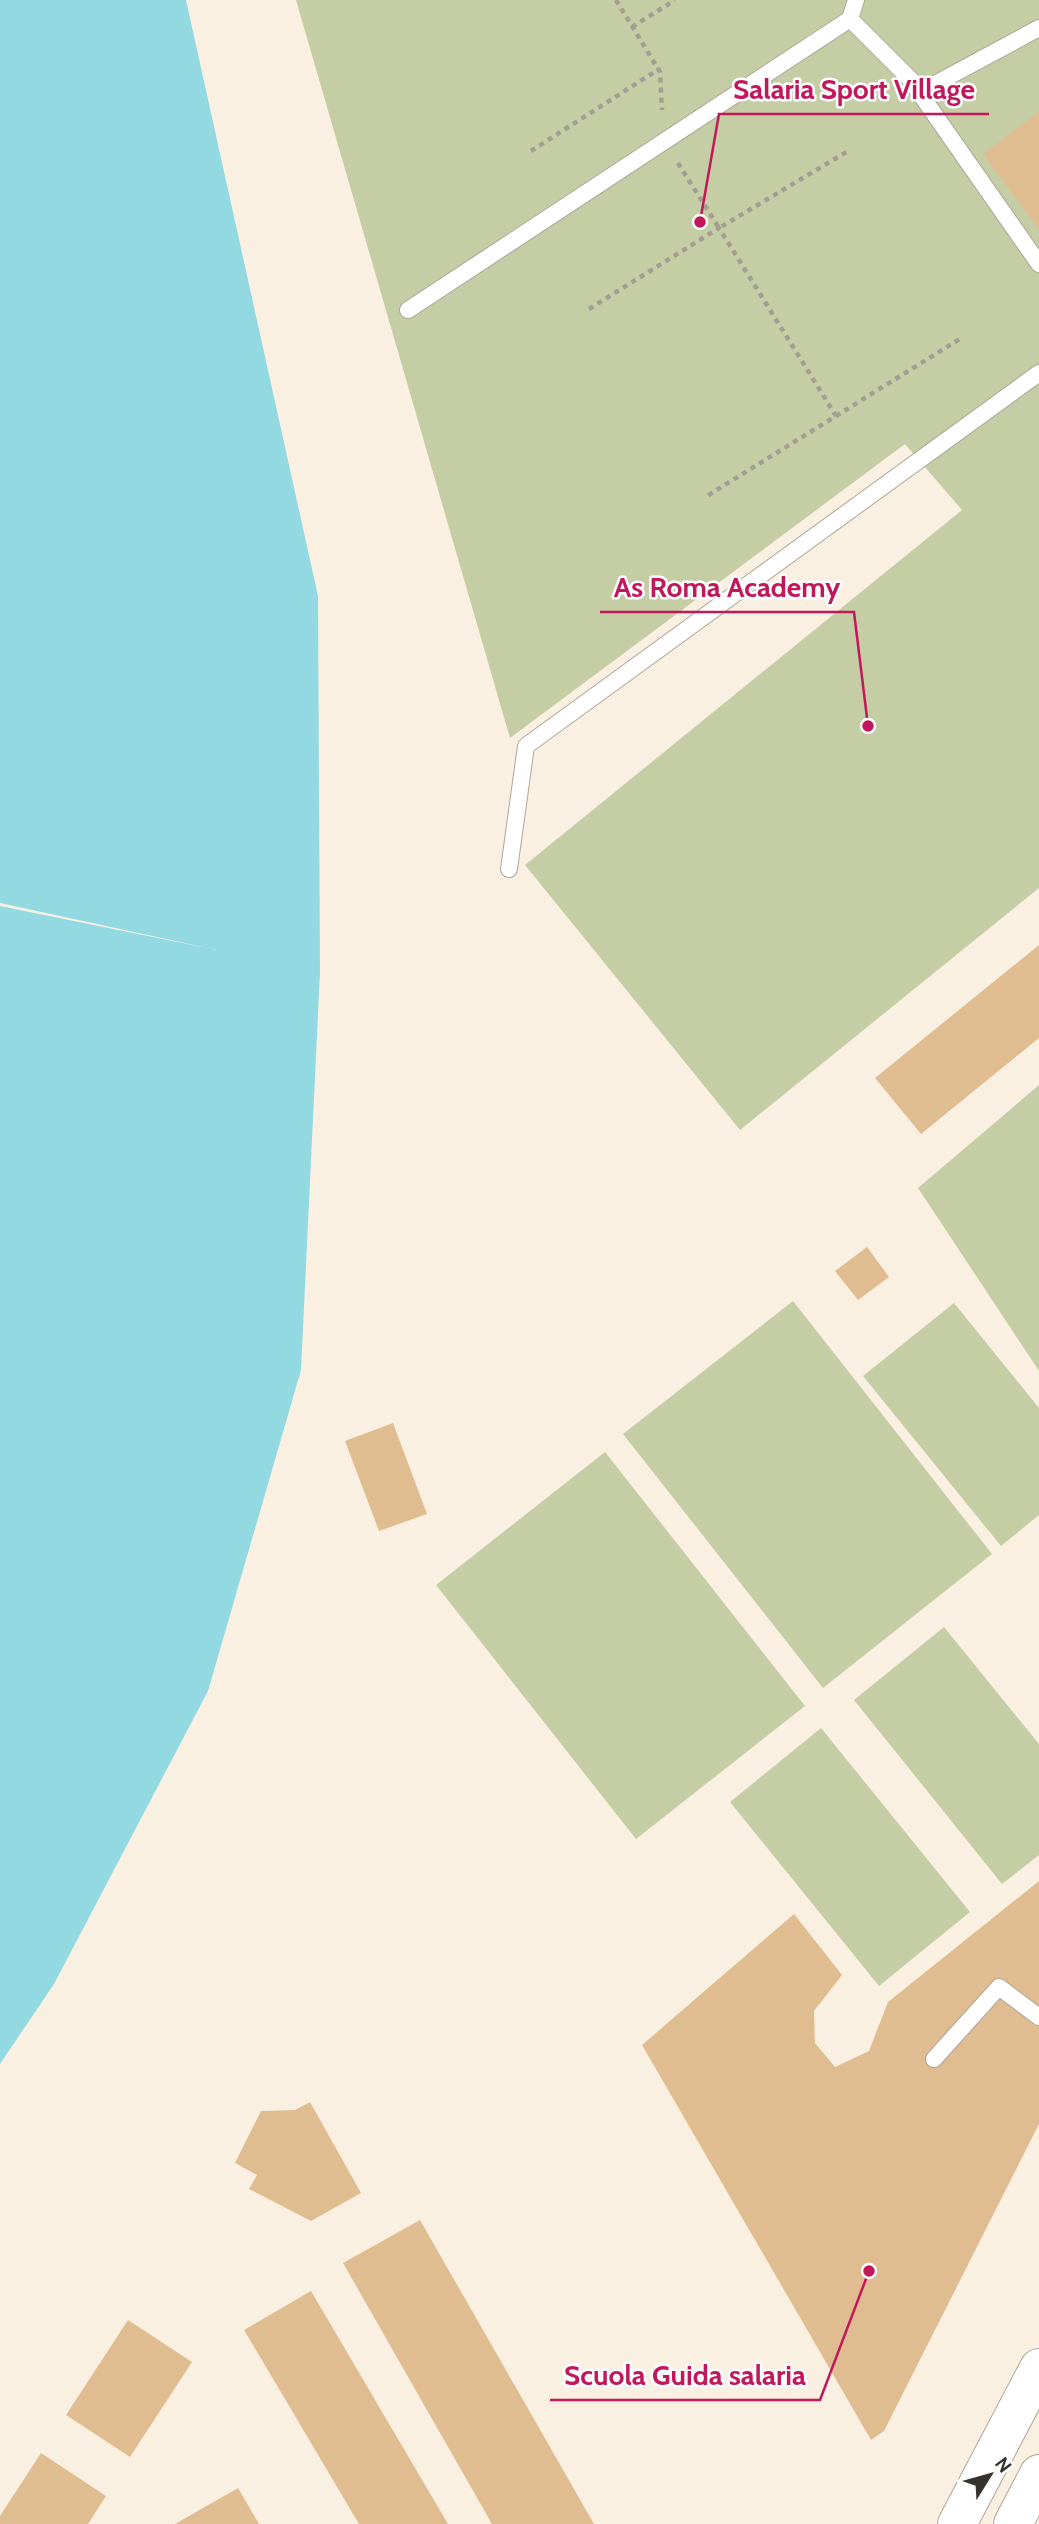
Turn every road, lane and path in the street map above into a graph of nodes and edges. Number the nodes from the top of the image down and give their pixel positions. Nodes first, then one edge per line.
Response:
1 (675, 0) edge
2 (856, 0) edge
3 (850, 19) junction
4 (632, 27) dead end
5 (1039, 28) edge
6 (659, 69) dead end
7 (904, 72) junction
8 (531, 151) dead end
9 (1039, 264) edge
10 (589, 309) dead end
11 (408, 310) dead end
12 (963, 337) dead end
13 (1039, 373) edge
14 (836, 416) junction
15 (707, 496) dead end
16 (509, 869) dead end
17 (1039, 2017) edge
18 (934, 2059) dead end
19 (1039, 2368) edge
20 (1039, 2474) edge
21 (957, 2524) edge
22 (1013, 2524) edge

1 - 4 path
2 - 3 lane
3 - 7 lane
3 - 11 lane
5 - 7 lane
6 - 8 path
7 - 9 lane
10 - 14 path
12 - 14 path
13 - 16 lane
14 - 15 path
17 - 18 lane
19 - 21 main road
20 - 22 main road

